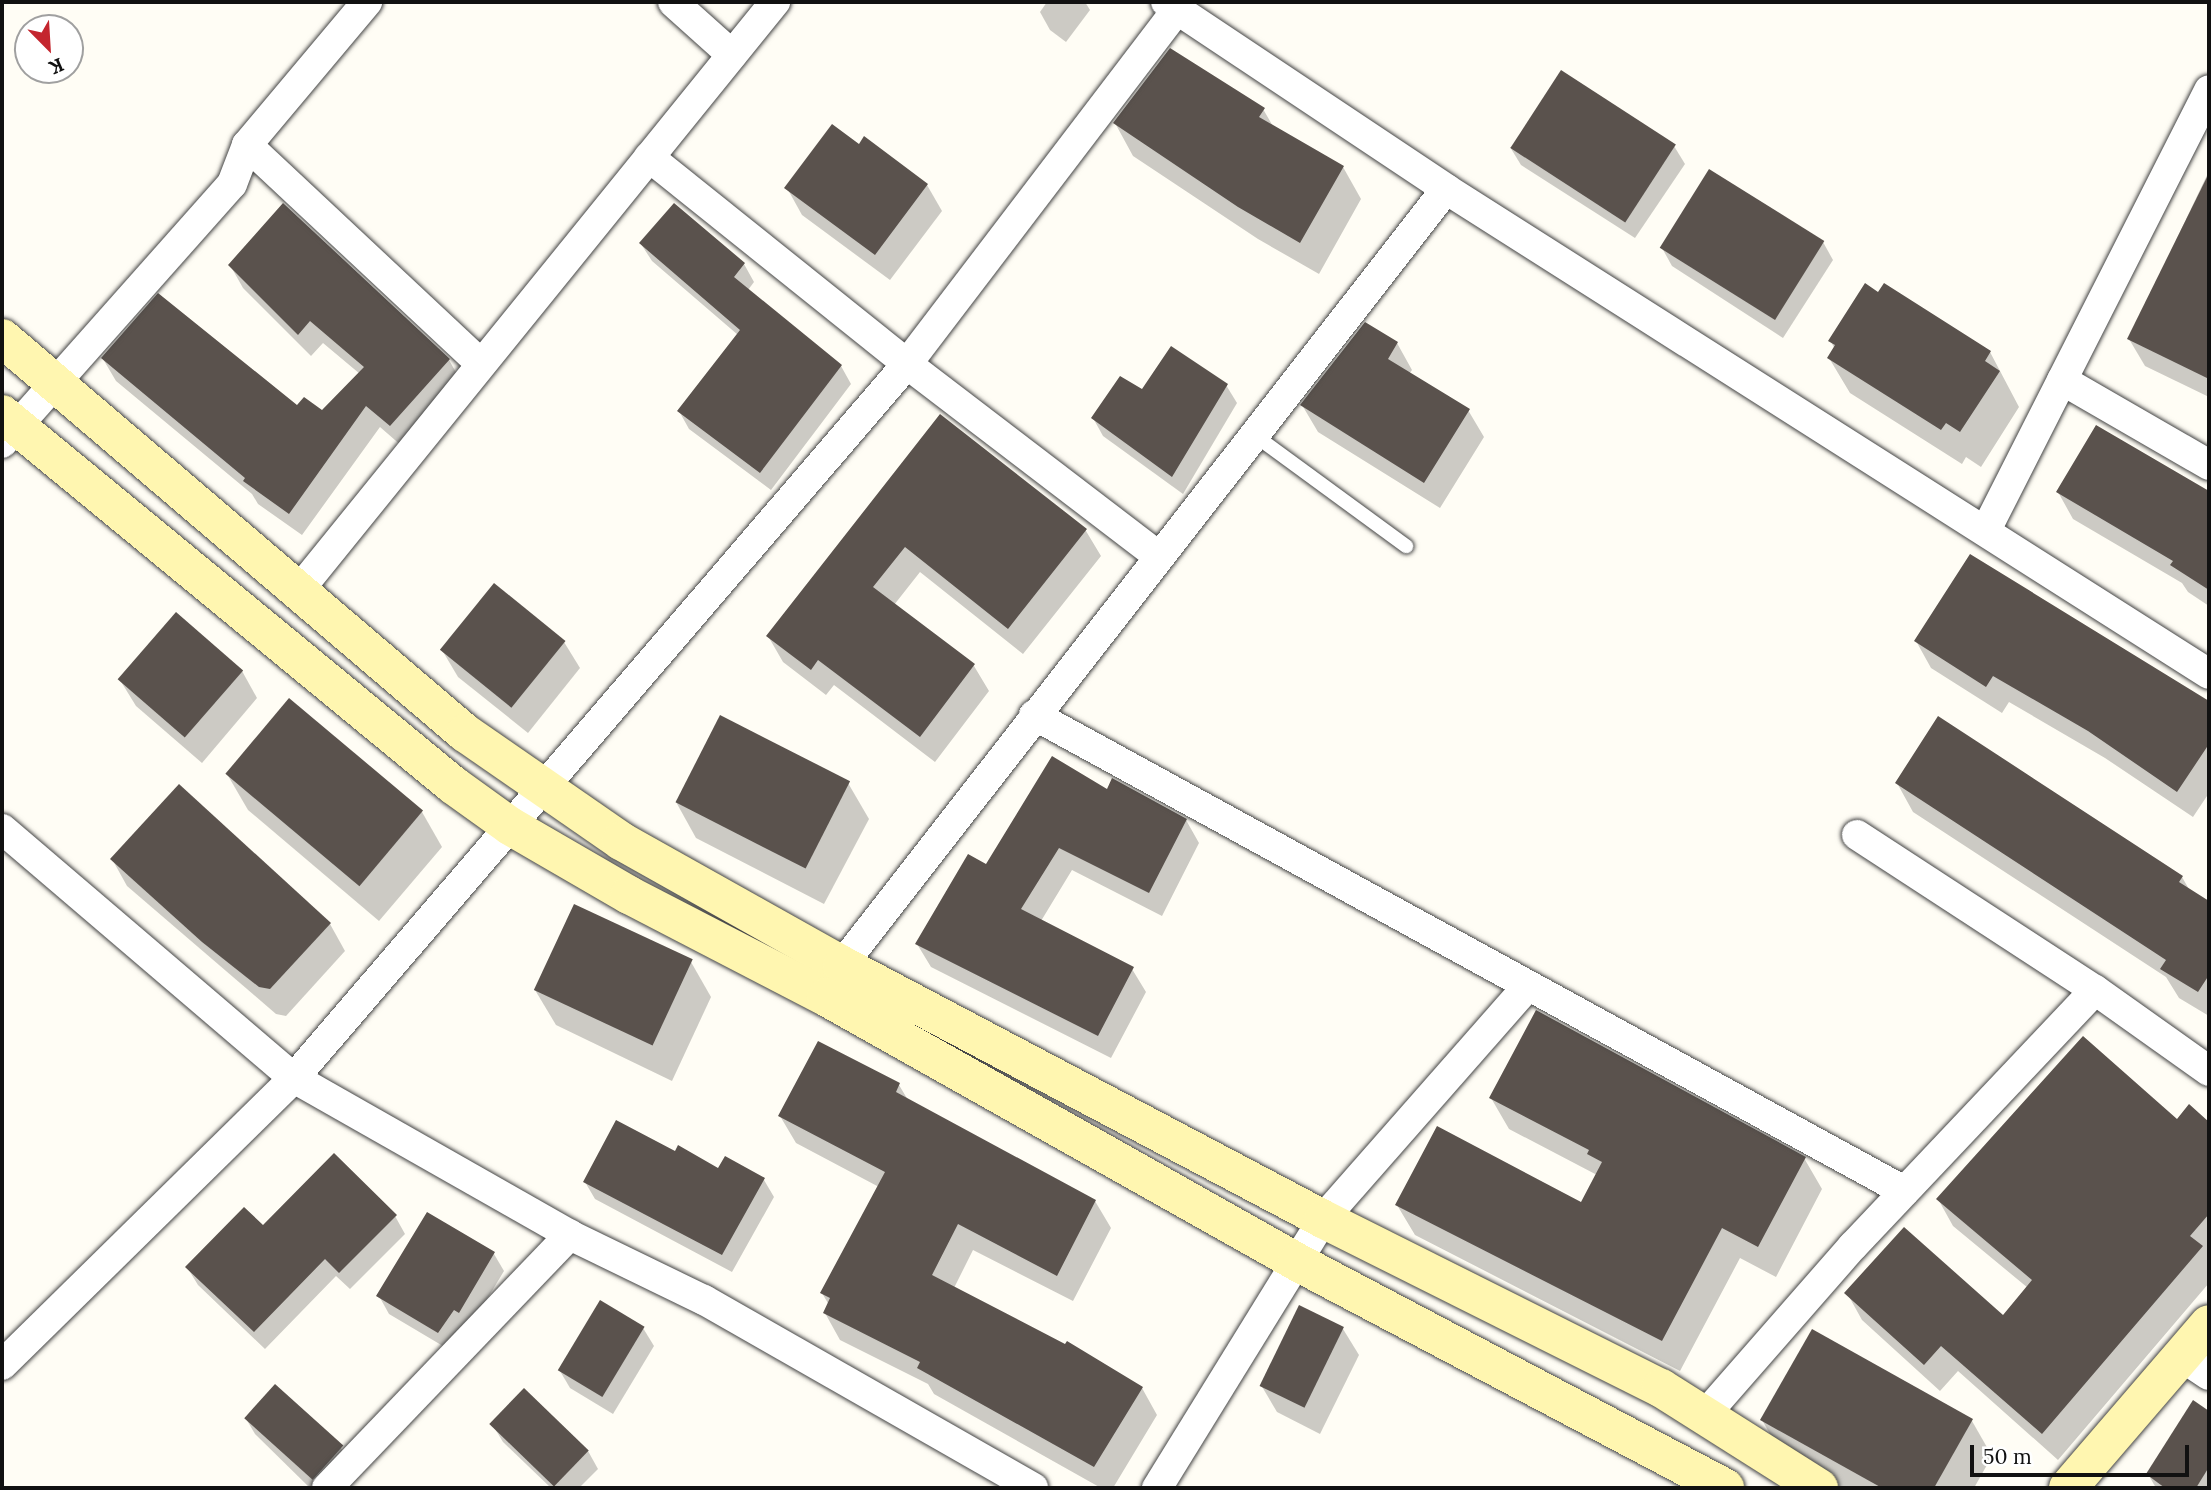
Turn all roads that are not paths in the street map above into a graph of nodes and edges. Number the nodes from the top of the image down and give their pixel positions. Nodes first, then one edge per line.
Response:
1 (367, 2) edge
2 (673, 2) edge
3 (775, 2) edge
4 (1171, 6) edge
5 (732, 55) junction
6 (2209, 90) edge
7 (247, 145) junction
8 (649, 157) junction
9 (1446, 189) junction
10 (2, 338) edge
11 (481, 364) junction
12 (907, 365) junction
13 (2062, 380) junction
14 (55, 383) junction
15 (7, 429) edge
16 (1253, 434) junction
17 (2209, 466) edge
18 (1986, 530) junction
19 (1406, 546) dead end
20 (1157, 555) junction
21 (299, 590) junction
22 (2209, 674) edge
23 (1034, 715) junction
24 (541, 786) junction
25 (510, 826) junction
26 (2, 829) edge
27 (1857, 835) dead end
28 (842, 965) junction
29 (1526, 988) junction
30 (2095, 990) junction
31 (2209, 1071) edge
32 (294, 1078) junction
33 (1904, 1191) junction
34 (1323, 1219) junction
35 (570, 1235) junction
36 (1297, 1262) junction
37 (2209, 1324) edge
38 (2, 1365) edge
39 (2195, 1366) edge
40 (1704, 1416) junction
41 (327, 1488) edge
42 (1033, 1488) edge
43 (1157, 1488) edge
44 (1725, 1488) edge
45 (1819, 1488) edge
46 (2068, 1488) edge

1 - 7 street
2 - 5 street
3 - 5 street
4 - 9 street
4 - 12 street
5 - 8 street
6 - 13 street
7 - 11 street
7 - 14 street
8 - 11 street
8 - 12 street
9 - 16 street
9 - 18 street
10 - 14 street
11 - 21 street
12 - 20 street
12 - 24 street
13 - 17 street
13 - 18 street
14 - 15 street
14 - 21 street
15 - 25 street
16 - 19 lane
16 - 20 street
18 - 22 street
20 - 23 street
21 - 24 street
23 - 28 street
23 - 29 street
24 - 25 street
24 - 28 street
25 - 32 street
25 - 36 street
26 - 32 street
27 - 30 street
28 - 34 street
29 - 33 street
29 - 34 street
30 - 31 street
30 - 33 street
32 - 35 street
32 - 38 street
33 - 40 street
34 - 36 street
34 - 40 street
35 - 41 street
35 - 42 street
36 - 43 street
36 - 44 street
37 - 39 street
39 - 46 street
40 - 45 street

